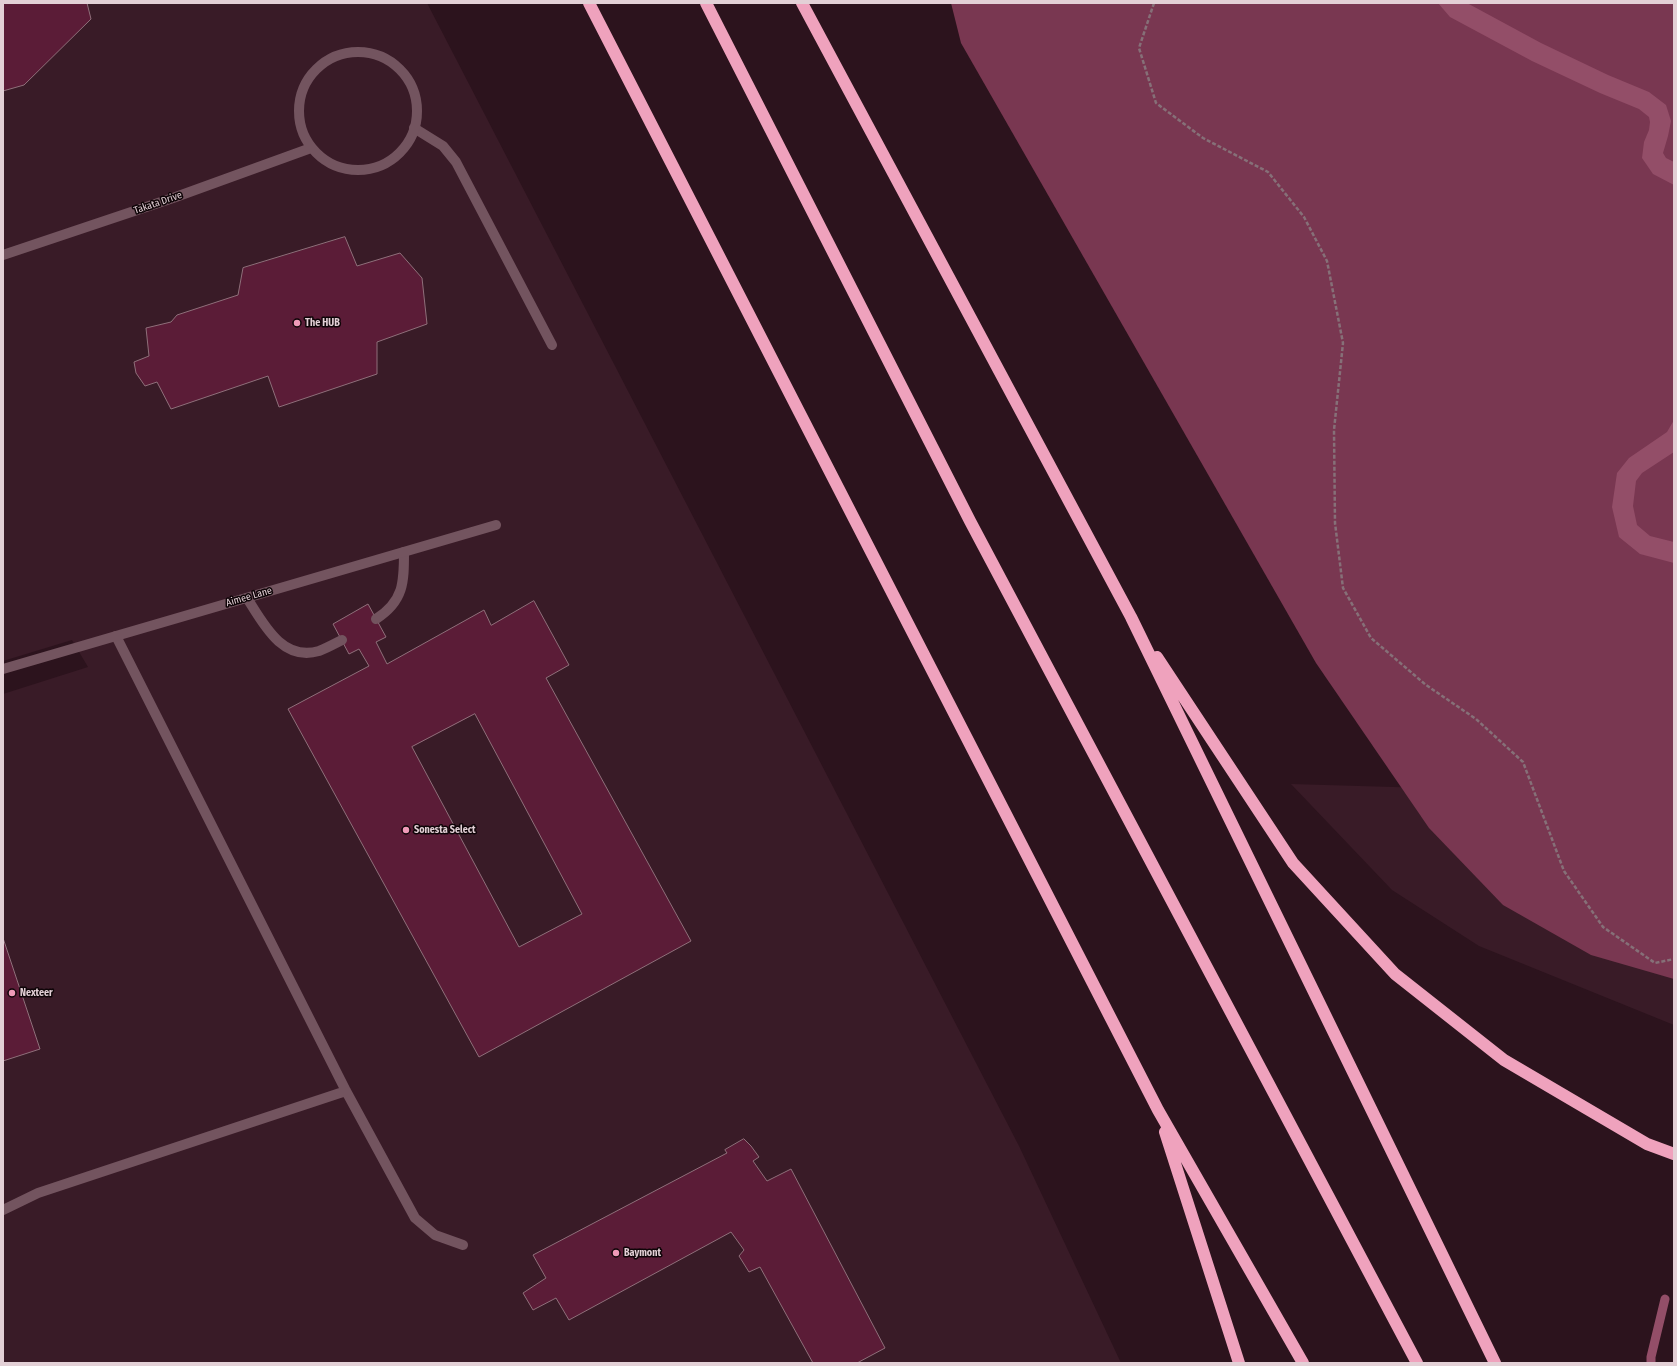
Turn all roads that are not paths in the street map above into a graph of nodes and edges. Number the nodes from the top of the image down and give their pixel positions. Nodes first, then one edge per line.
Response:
1 (589, 3) edge
2 (706, 3) edge
3 (802, 3) edge
4 (414, 128) junction
5 (311, 148) junction
6 (3, 255) edge
7 (552, 345) dead end
8 (496, 525) dead end
9 (404, 552) junction
10 (246, 598) junction
11 (1131, 617) junction
12 (376, 619) dead end
13 (116, 636) junction
14 (342, 640) dead end
15 (3, 669) edge
16 (346, 1091) junction
17 (1158, 1110) junction
18 (1674, 1154) edge
19 (3, 1210) edge
20 (463, 1245) dead end
21 (1239, 1363) edge
22 (1303, 1363) edge
23 (1417, 1363) edge
24 (1494, 1363) edge

1 - 17 highway
2 - 23 highway
3 - 11 highway
4 - 5 street
4 - 5 street
4 - 7 street
5 - 6 street, Takata Drive
8 - 9 street, Aimee Lane
9 - 10 street, Aimee Lane
9 - 12 street
10 - 13 street, Aimee Lane
10 - 14 street
11 - 18 highway
11 - 24 highway
13 - 15 street, Aimee Lane
13 - 16 street
16 - 19 street
16 - 20 street
17 - 21 highway
17 - 22 highway

